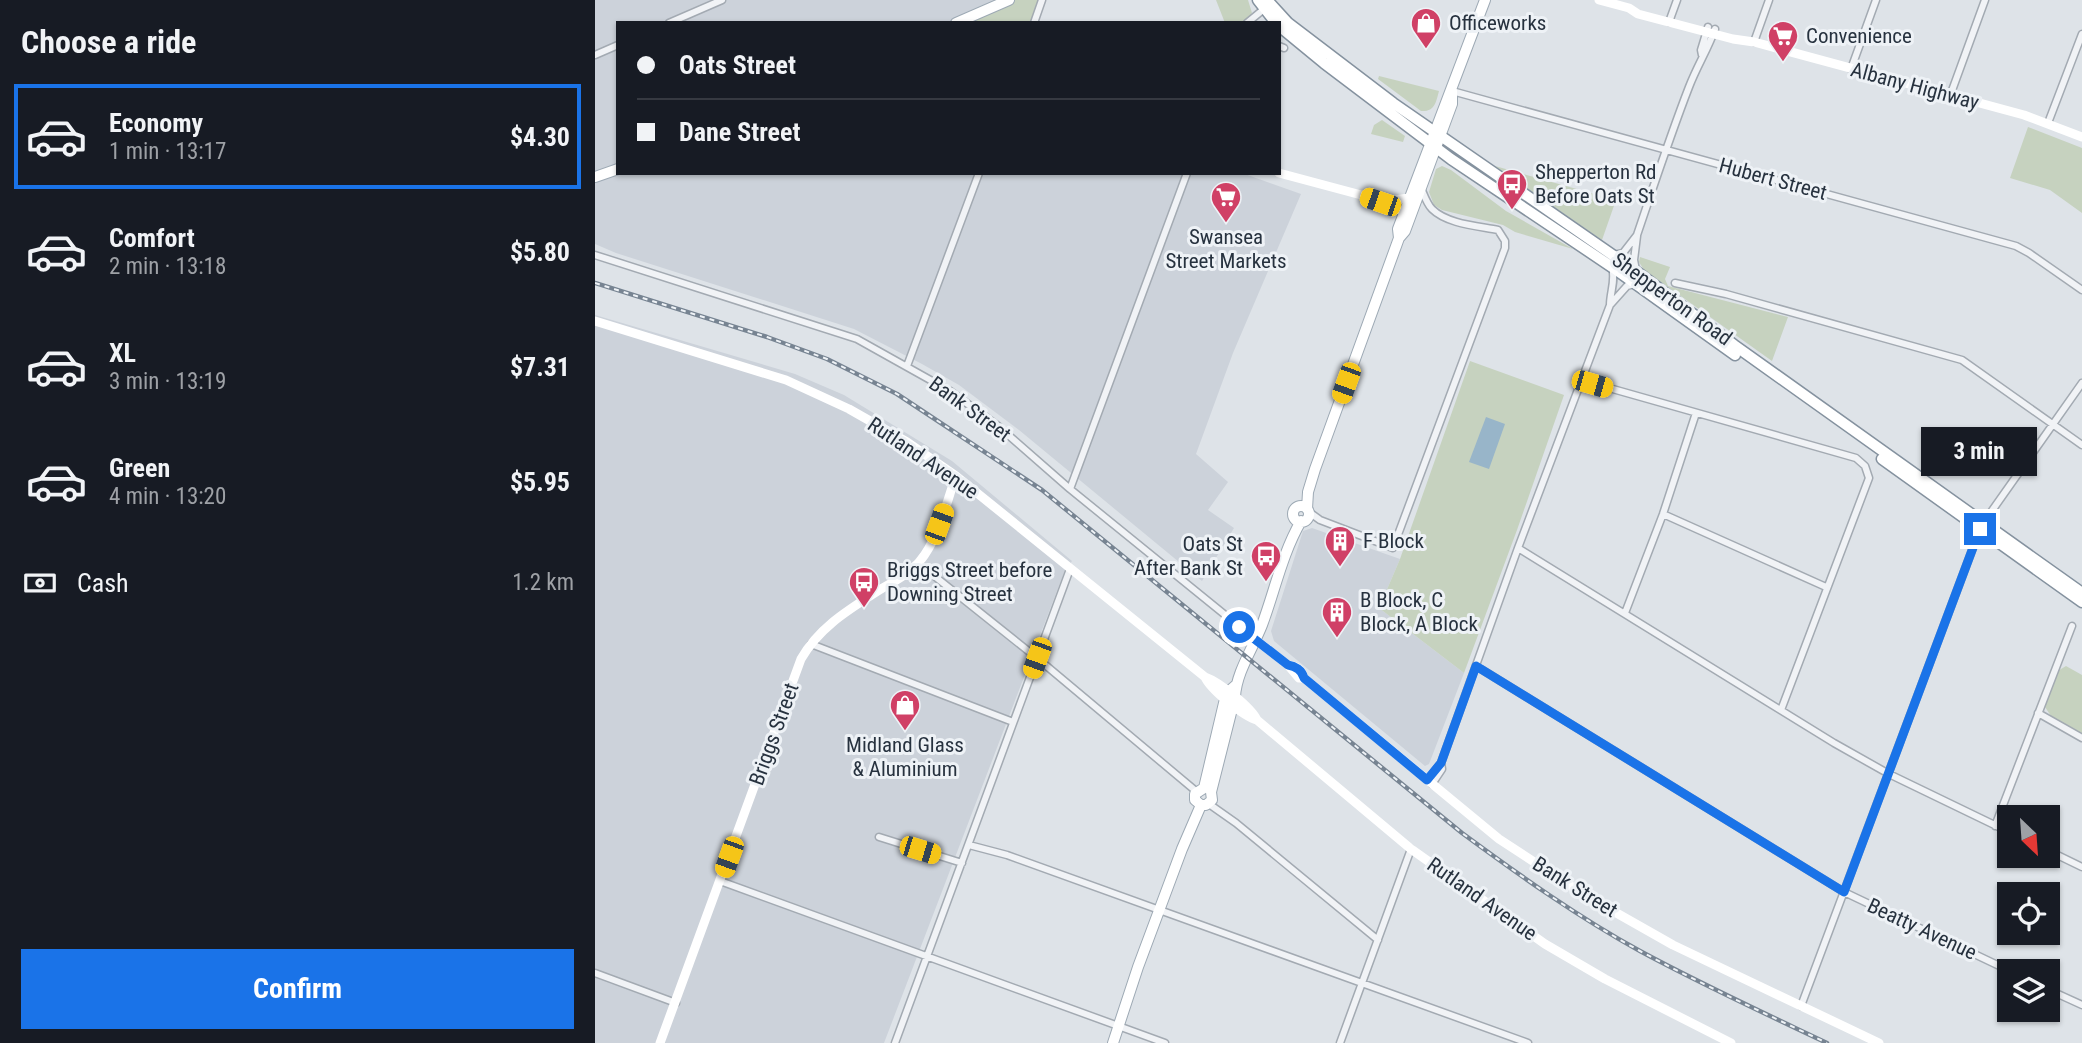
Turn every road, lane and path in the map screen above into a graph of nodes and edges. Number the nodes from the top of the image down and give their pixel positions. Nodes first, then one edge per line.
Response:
1 (722, 0) edge
2 (1042, 0) edge
3 (1485, 0) edge
4 (1599, 0) edge
5 (1677, 0) edge
6 (1769, 0) edge
7 (1876, 0) edge
8 (1985, 0) edge
9 (1000, 1) edge
10 (1263, 3) edge
11 (1670, 19) junction
12 (675, 21) edge
13 (960, 21) edge
14 (1035, 21) edge
15 (1249, 21) edge
16 (1274, 21) edge
17 (1281, 28) edge
18 (1711, 31) junction
19 (2082, 34) edge
20 (1750, 41) junction
21 (616, 46) edge
22 (595, 55) edge
23 (1851, 69) junction
24 (1452, 91) junction
25 (1950, 96) junction
26 (2048, 123) junction
27 (1437, 134) junction
28 (2082, 137) edge
29 (1433, 146) junction
30 (1666, 149) junction
31 (614, 170) edge
32 (1281, 174) edge
33 (978, 175) edge
34 (1186, 175) edge
35 (595, 177) edge
36 (595, 183) edge
37 (1421, 188) junction
38 (1409, 198) junction
39 (1380, 202) junction
40 (1408, 213) junction
41 (1637, 234) junction
42 (595, 255) edge
43 (1612, 255) junction
44 (1612, 267) junction
45 (1636, 278) junction
46 (1675, 283) dead end
47 (2082, 290) edge
48 (1610, 305) junction
49 (595, 321) edge
50 (907, 366) junction
51 (1581, 380) junction
52 (2082, 383) edge
53 (1696, 414) junction
54 (2053, 424) junction
55 (2082, 445) edge
56 (956, 476) junction
57 (1070, 489) junction
58 (1302, 514) junction
59 (1663, 514) junction
60 (1982, 525) junction
61 (1518, 548) junction
62 (918, 563) junction
63 (1070, 569) junction
64 (1826, 587) junction
65 (2082, 593) edge
66 (2082, 602) edge
67 (1625, 613) junction
68 (2072, 626) dead end
69 (1256, 640) junction
70 (811, 644) junction
71 (1037, 658) junction
72 (1476, 666) junction
73 (1231, 696) junction
74 (1781, 710) junction
75 (2038, 713) junction
76 (1013, 722) junction
77 (2082, 738) edge
78 (1889, 774) junction
79 (1430, 782) junction
80 (1204, 791) junction
81 (1205, 805) junction
82 (1995, 825) joint
83 (879, 837) dead end
84 (969, 845) junction
85 (1411, 849) junction
86 (2060, 856) edge
87 (962, 863) junction
88 (2082, 867) edge
89 (720, 881) junction
90 (1844, 892) junction
91 (1159, 909) junction
92 (1378, 940) junction
93 (927, 956) junction
94 (1997, 965) edge
95 (595, 972) edge
96 (1363, 982) junction
97 (2060, 995) edge
98 (676, 1003) junction
99 (2082, 1005) edge
100 (1801, 1006) junction
101 (1116, 1025) junction
102 (660, 1043) edge
103 (895, 1043) edge
104 (1107, 1043) edge
105 (1113, 1043) edge
106 (1165, 1043) edge
107 (1340, 1043) edge
108 (1528, 1043) edge
109 (1731, 1043) edge
110 (1879, 1043) edge

1 - 12 street
2 - 14 street
3 - 24 main road
4 - 11 street, Albany Highway
5 - 11 street
6 - 20 street
7 - 23 street
8 - 25 street
9 - 13 main road
10 - 15 street
10 - 16 highway, Shepperton Road
10 - 27 highway, Shepperton Road
11 - 18 street, Albany Highway
17 - 29 highway, Shepperton Road
18 - 20 street, Albany Highway
18 - 30 street
19 - 26 street
20 - 23 street, Albany Highway
21 - 22 street
23 - 25 street, Albany Highway
24 - 27 main road
24 - 30 street, Hubert Street
25 - 26 street, Albany Highway
26 - 28 street, Albany Highway
27 - 29 main road
27 - 43 highway, Shepperton Road
29 - 37 main road
29 - 38 main road
29 - 44 highway, Shepperton Road
30 - 41 street
30 - 47 street, Hubert Street
31 - 35 main road
31 - 36 main road
32 - 39 street
33 - 50 street
34 - 57 street
37 - 40 main road
37 - 58 street
38 - 39 street
38 - 40 main road
39 - 40 street
40 - 58 main road
41 - 43 street
41 - 45 street
42 - 50 street, Bank Street
43 - 45 highway, Shepperton Road
44 - 45 highway, Shepperton Road
44 - 48 street
45 - 48 street
45 - 60 highway, Shepperton Road
46 - 54 street
48 - 51 street
49 - 56 street, Rutland Avenue
50 - 57 street, Bank Street
51 - 53 street
51 - 61 street
52 - 54 street
53 - 59 street
53 - 64 street
54 - 55 street
54 - 60 street
56 - 62 street, Briggs Street
56 - 63 street, Rutland Avenue
57 - 69 street, Bank Street
58 - 69 main road
59 - 64 street
59 - 67 street
60 - 65 highway, Shepperton Road
60 - 66 highway, Shepperton Road
60 - 78 street
61 - 67 street
61 - 72 street
62 - 70 street, Briggs Street
62 - 71 street
63 - 71 street
63 - 73 street, Rutland Avenue
64 - 74 street
67 - 74 street
68 - 75 street
69 - 73 main road
69 - 79 street, Bank Street
70 - 76 street
70 - 89 street, Briggs Street
71 - 76 street
71 - 80 street
72 - 79 street
72 - 90 street, Beatty Avenue
73 - 80 main road
73 - 85 street, Rutland Avenue
74 - 78 street
75 - 77 street
75 - 82 street
76 - 84 street
78 - 82 street
78 - 90 street
79 - 100 street, Bank Street
80 - 81 main road
80 - 81 main road
81 - 91 main road
81 - 92 street
83 - 87 street
84 - 87 street
84 - 91 street
85 - 92 street
85 - 109 street, Rutland Avenue
86 - 88 street
87 - 93 street
89 - 93 street
89 - 98 street, Briggs Street
90 - 94 street, Beatty Avenue
90 - 100 street
91 - 96 street
91 - 101 main road
92 - 96 street
93 - 101 street
93 - 103 street
95 - 98 street
96 - 107 street
96 - 108 street
97 - 99 street
98 - 102 street, Briggs Street
100 - 110 street, Bank Street
101 - 104 main road
101 - 105 main road
101 - 106 street

